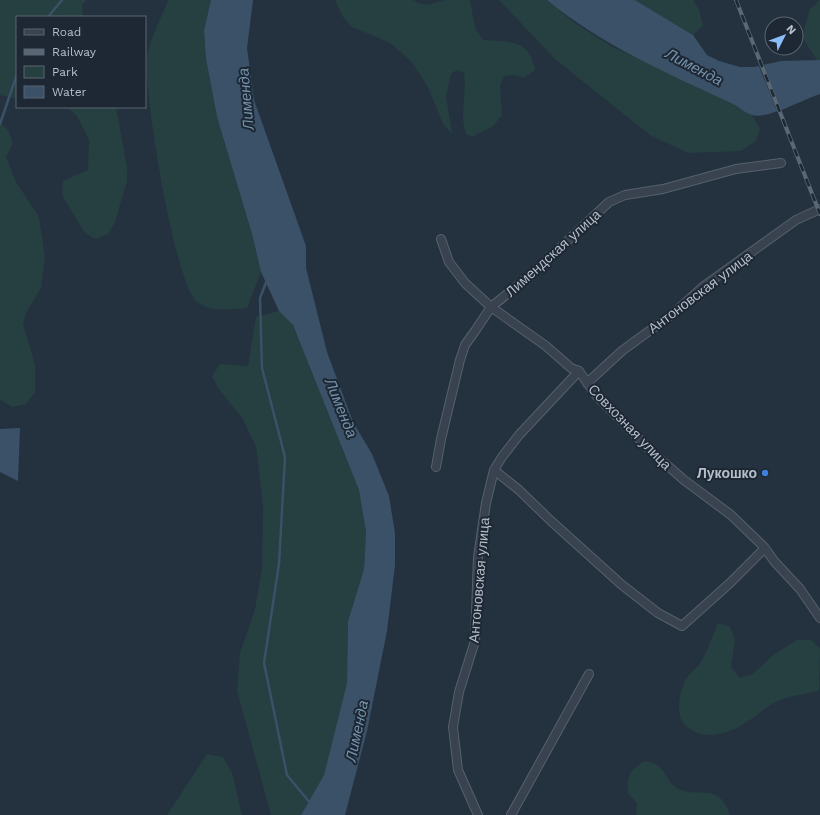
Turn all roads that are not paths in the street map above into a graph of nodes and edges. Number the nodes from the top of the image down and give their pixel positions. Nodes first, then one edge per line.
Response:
1 (781, 163) dead end
2 (819, 210) edge
3 (440, 238) dead end
4 (491, 307) junction
5 (579, 371) junction
6 (587, 383) junction
7 (436, 466) dead end
8 (494, 470) junction
9 (765, 548) junction
10 (820, 618) edge
11 (589, 674) dead end
12 (478, 815) edge
13 (511, 815) edge

1 - 4 street, Лимендская улица
2 - 6 street, Антоновская улица
3 - 4 street, Совхозная улица
4 - 5 street, Совхозная улица
4 - 7 street, Лимендская улица
5 - 6 street, Совхозная улица
5 - 8 street, Антоновская улица
6 - 9 street, Совхозная улица
8 - 9 street
8 - 12 street, Антоновская улица
9 - 10 street, Совхозная улица
11 - 13 street

